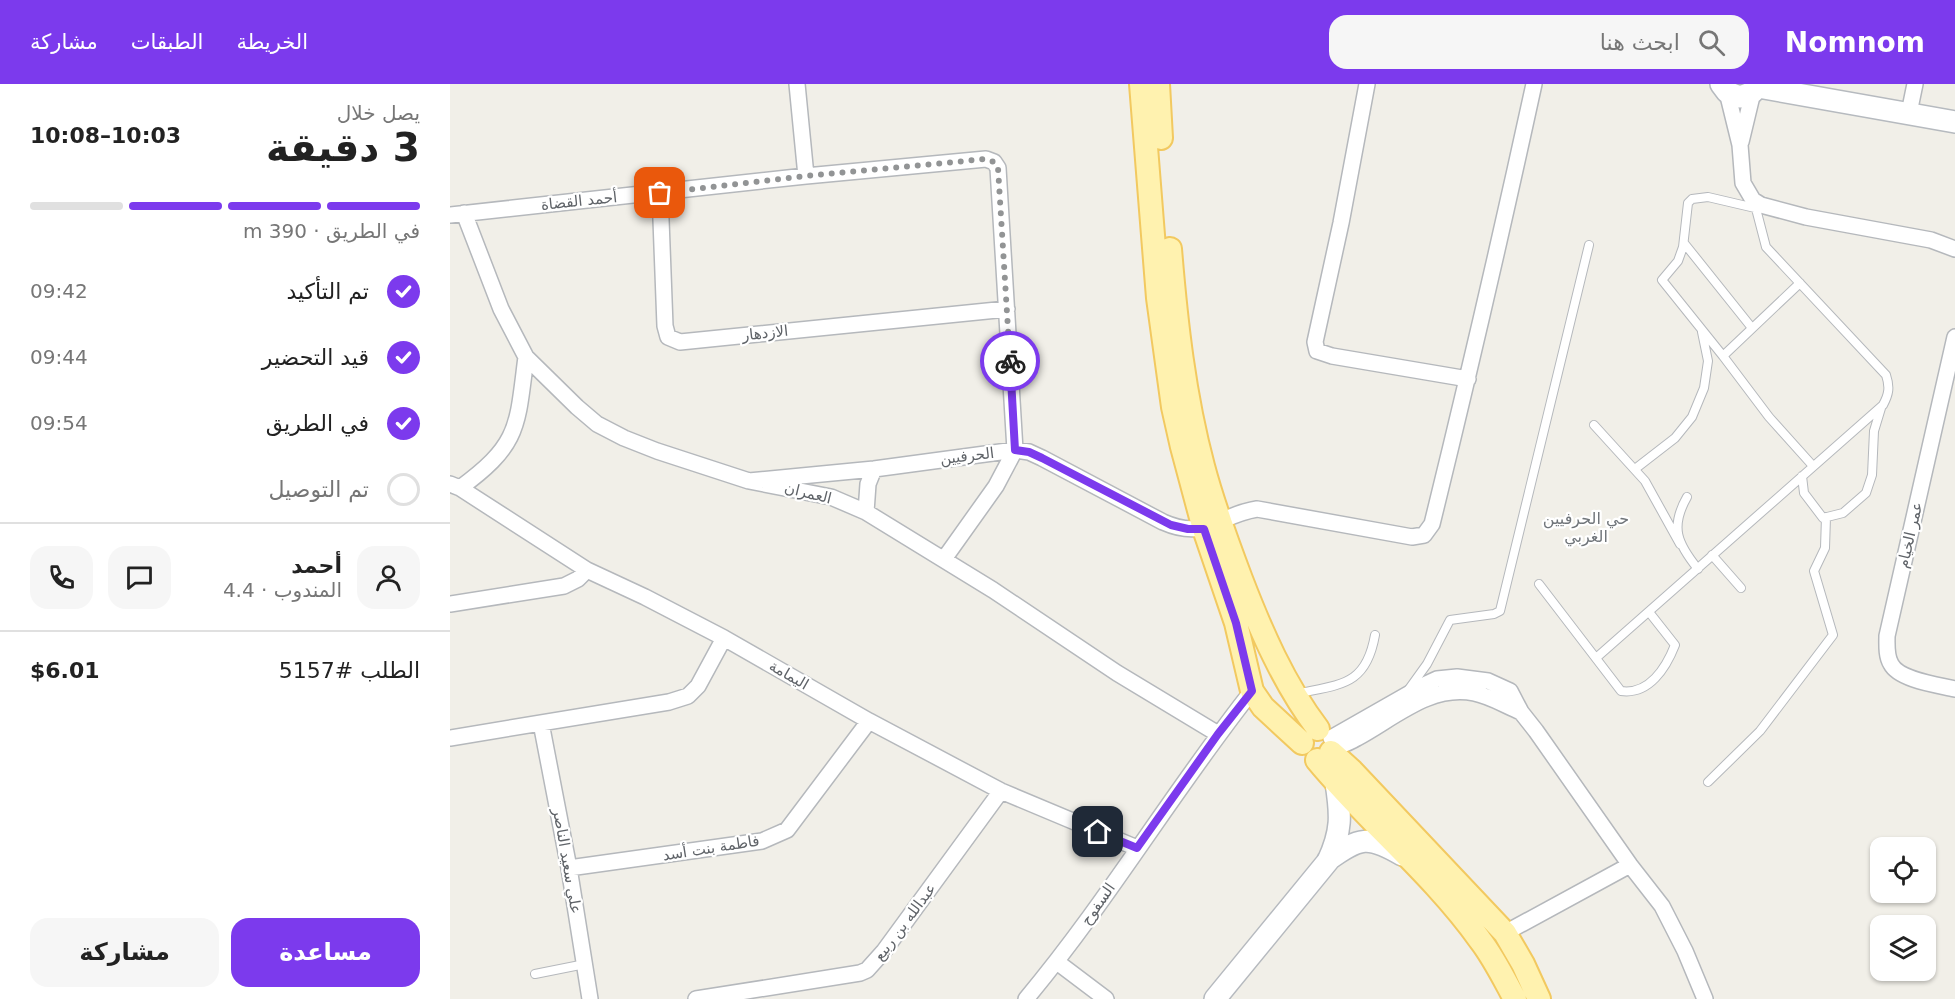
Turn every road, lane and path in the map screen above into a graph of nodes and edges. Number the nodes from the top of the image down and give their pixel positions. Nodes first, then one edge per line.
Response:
1 (797, 84) edge
2 (1141, 84) edge
3 (1158, 84) edge
4 (1367, 84) edge
5 (1534, 84) edge
6 (1819, 84) edge
7 (1721, 87) edge
8 (1757, 88) edge
9 (1912, 99) edge
10 (1955, 109) edge
11 (1955, 122) edge
12 (1740, 145) junction
13 (806, 176) junction
14 (660, 193) junction
15 (1754, 204) junction
16 (457, 214) edge
17 (1684, 243) junction
18 (1589, 245) dead end
19 (1955, 249) edge
20 (1800, 283) junction
21 (1007, 309) junction
22 (1752, 328) junction
23 (1702, 330) junction
24 (1955, 337) edge
25 (1723, 356) junction
26 (526, 357) junction
27 (1468, 380) junction
28 (1881, 406) junction
29 (1594, 425) dead end
30 (1015, 450) junction
31 (1814, 466) junction
32 (874, 469) junction
33 (1635, 469) junction
34 (1802, 476) junction
35 (749, 481) junction
36 (455, 486) edge
37 (1687, 497) dead end
38 (866, 512) junction
39 (1826, 517) junction
40 (1213, 525) junction
41 (1680, 544) junction
42 (1712, 555) junction
43 (944, 559) junction
44 (1698, 568) junction
45 (587, 570) junction
46 (1539, 584) dead end
47 (1741, 588) dead end
48 (450, 604) edge
49 (1649, 612) junction
50 (1375, 635) dead end
51 (724, 638) junction
52 (1596, 658) junction
53 (1291, 687) junction
54 (1955, 689) edge
55 (1406, 694) junction
56 (1258, 699) junction
57 (1521, 712) junction
58 (869, 721) junction
59 (541, 723) junction
60 (1218, 734) junction
61 (450, 738) edge
62 (1322, 745) junction
63 (1708, 782) dead end
64 (1336, 783) junction
65 (1001, 791) junction
66 (1137, 848) junction
67 (1406, 857) junction
68 (1328, 861) junction
69 (1630, 865) junction
70 (569, 868) junction
71 (1505, 933) junction
72 (1057, 962) junction
73 (585, 964) junction
74 (535, 974) dead end
75 (590, 999) edge
76 (696, 999) edge
77 (1026, 999) edge
78 (1106, 999) edge
79 (1215, 999) edge
80 (1515, 999) edge
81 (1539, 999) edge
82 (1705, 999) edge

1 - 13 street
2 - 40 main road
3 - 40 main road
4 - 27 street
5 - 27 street
6 - 9 street
7 - 8 street
7 - 12 street
8 - 9 street
8 - 12 street
9 - 10 street
9 - 11 street
12 - 15 street
13 - 14 street, أحمد القضاة
13 - 21 street, أحمد القضاة
14 - 16 street, أحمد القضاة
14 - 21 street, الازدهار
15 - 17 lane
15 - 19 street
15 - 20 lane
16 - 26 street, العمران
17 - 22 lane
17 - 23 lane
18 - 55 lane
20 - 22 lane
20 - 28 lane
21 - 30 street
22 - 25 lane
23 - 25 lane
23 - 33 lane
24 - 54 street, عمر الخيام
25 - 31 lane
26 - 35 street, العمران
26 - 36 street
27 - 40 street
28 - 31 lane
28 - 39 lane
29 - 33 lane
30 - 32 street, الحرفيين
30 - 40 street, الحرفيين
30 - 43 street
31 - 34 lane
32 - 35 street, الحرفيين
32 - 38 street
33 - 41 lane
34 - 39 lane
34 - 42 lane
35 - 38 street, العمران
36 - 45 street, اليمامة
37 - 41 lane
38 - 43 street, العمران
39 - 63 lane
40 - 53 main road
40 - 56 main road
41 - 44 lane
42 - 44 lane
42 - 47 lane
43 - 60 street, العمران
44 - 49 lane
45 - 48 street
45 - 51 street, اليمامة
46 - 52 lane
49 - 52 lane
49 - 52 lane
50 - 53 lane
51 - 58 street, اليمامة
51 - 59 street
53 - 56 main road
53 - 56 main road
53 - 62 main road
55 - 57 street
55 - 62 street
56 - 60 street, السفوح
56 - 62 main road
57 - 62 street
57 - 69 street
58 - 65 street, اليمامة
58 - 70 street, فاطمة بنت أسد
59 - 61 street
59 - 70 street, علي سعيد الناصر
60 - 66 street, السفوح
62 - 64 main road
62 - 71 main road
64 - 67 main road
64 - 68 street
65 - 66 street, اليمامة
65 - 76 street, عبدالله بن ربيع
66 - 72 street, السفوح
67 - 68 street
67 - 80 main road
68 - 79 street
69 - 71 street
69 - 82 street
70 - 73 street, علي سعيد الناصر
71 - 81 main road
72 - 77 street, السفوح
72 - 78 street
73 - 74 lane
73 - 75 street, علي سعيد الناصر

